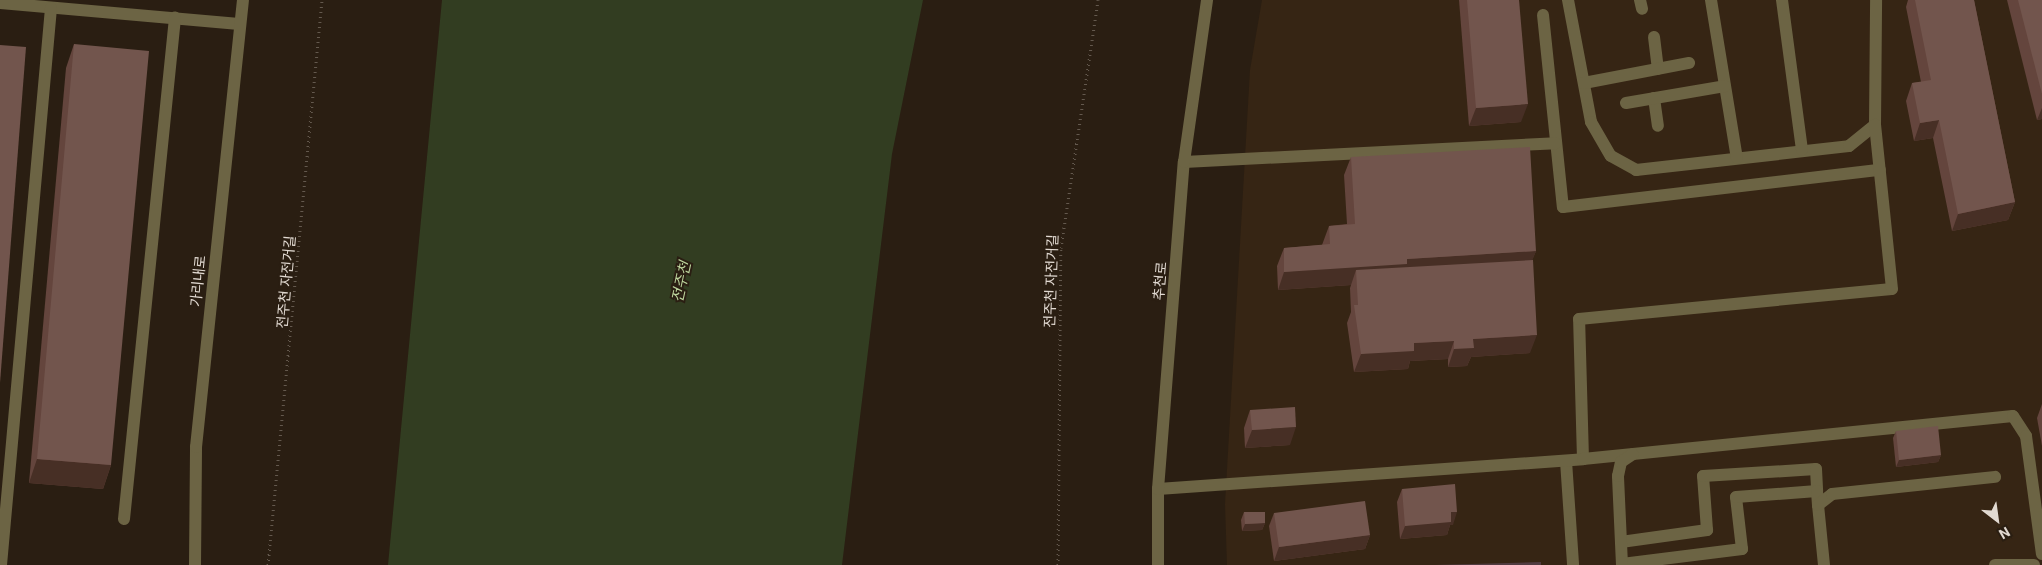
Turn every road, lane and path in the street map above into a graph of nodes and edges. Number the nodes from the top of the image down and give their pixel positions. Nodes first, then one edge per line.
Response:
1 (243, 0) edge
2 (322, 0) edge
3 (1098, 0) edge
4 (1207, 0) edge
5 (1568, 0) edge
6 (1711, 0) edge
7 (1782, 0) edge
8 (1876, 0) edge
9 (0, 3) edge
10 (37, 4) edge
11 (51, 8) junction
12 (1543, 15) dead end
13 (175, 18) junction
14 (239, 24) junction
15 (1654, 37) dead end
16 (1689, 63) dead end
17 (1658, 69) junction
18 (1584, 83) junction
19 (1725, 86) junction
20 (1654, 98) junction
21 (1626, 103) dead end
22 (1875, 125) junction
23 (1658, 126) dead end
24 (1556, 143) junction
25 (1802, 150) junction
26 (1737, 158) junction
27 (1184, 162) junction
28 (1880, 170) junction
29 (1635, 452) junction
30 (1583, 459) junction
31 (1566, 461) junction
32 (1995, 478) dead end
33 (1158, 489) junction
34 (1817, 491) junction
35 (1818, 505) junction
36 (124, 519) dead end
37 (1621, 542) junction
38 (2042, 554) edge
39 (1622, 564) edge
40 (1, 565) edge
41 (195, 565) edge
42 (268, 565) edge
43 (1058, 565) edge
44 (1158, 565) edge
45 (1573, 565) edge
46 (1824, 565) edge
47 (1995, 565) edge
48 (2034, 565) edge

1 - 14 street, 가리내로
2 - 42 path, 전주천 자전거길
3 - 43 path, 전주천 자전거길
4 - 27 street, 추천로
5 - 18 street
6 - 19 street
7 - 25 street
8 - 22 street
9 - 10 street
10 - 11 street
11 - 13 street
11 - 40 street
12 - 24 street
13 - 14 street
13 - 36 street
14 - 41 street, 가리내로
15 - 17 street
16 - 17 street
17 - 18 street
18 - 26 street
19 - 20 street
19 - 26 street
20 - 21 street
20 - 23 street
22 - 25 street
22 - 28 street
24 - 27 street
24 - 28 street
25 - 26 street
27 - 33 street, 추천로
28 - 30 street
29 - 30 street
29 - 37 street
29 - 38 street
30 - 31 street
31 - 33 street
31 - 45 street
32 - 35 street
33 - 44 street, 추천로
34 - 35 street
34 - 37 street
34 - 39 street
35 - 46 street
37 - 39 street
47 - 48 street

